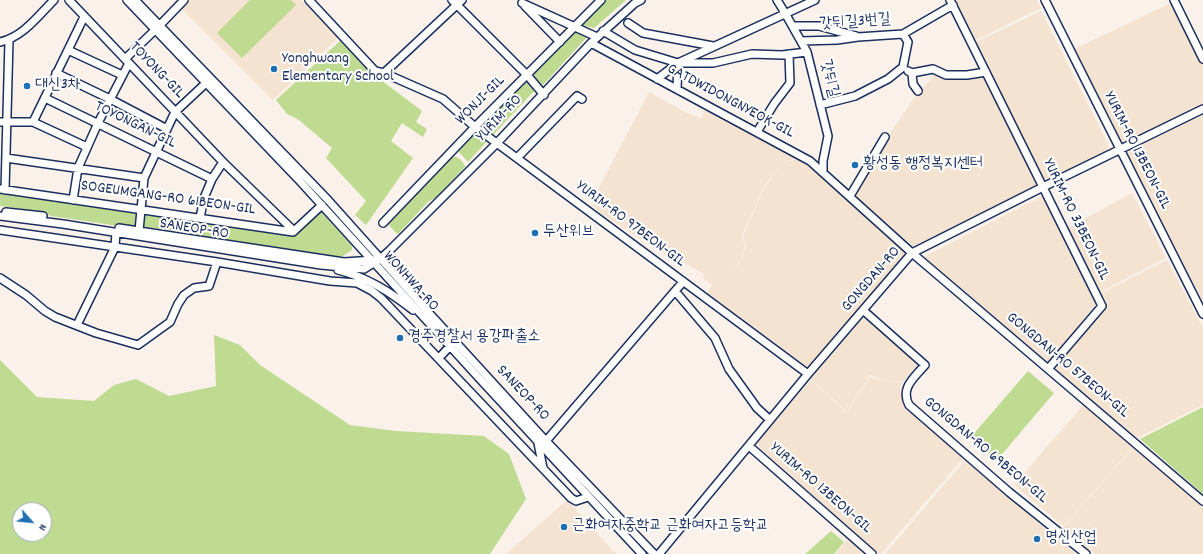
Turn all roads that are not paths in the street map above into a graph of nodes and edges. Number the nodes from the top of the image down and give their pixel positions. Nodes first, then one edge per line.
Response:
1 (54, 0) edge
2 (69, 0) edge
3 (128, 0) edge
4 (135, 0) edge
5 (184, 0) edge
6 (309, 0) edge
7 (601, 0) edge
8 (777, 0) edge
9 (814, 0) edge
10 (1045, 0) edge
11 (1174, 0) edge
12 (520, 1) edge
13 (636, 1) edge
14 (457, 2) edge
15 (951, 3) edge
16 (785, 12) junction
17 (84, 17) junction
18 (628, 23) dead end
19 (793, 26) junction
20 (574, 27) junction
21 (158, 28) junction
22 (603, 31) junction
23 (903, 34) junction
24 (597, 37) junction
25 (858, 37) junction
26 (9, 40) junction
27 (801, 41) junction
28 (0, 42) edge
29 (560, 42) junction
30 (591, 43) junction
31 (713, 46) junction
32 (68, 50) junction
33 (807, 52) junction
34 (789, 54) junction
35 (1203, 59) edge
36 (127, 61) junction
37 (678, 63) junction
38 (903, 67) junction
39 (986, 72) junction
40 (56, 73) junction
41 (384, 73) junction
42 (912, 73) junction
43 (527, 75) junction
44 (122, 76) junction
45 (657, 80) junction
46 (206, 82) junction
47 (677, 89) junction
48 (918, 91) dead end
49 (544, 94) junction
50 (45, 98) junction
51 (110, 99) junction
52 (582, 99) dead end
53 (820, 105) junction
54 (1203, 109) edge
55 (175, 112) junction
56 (3, 122) edge
57 (33, 122) junction
58 (98, 123) junction
59 (474, 127) junction
60 (167, 129) junction
61 (757, 132) junction
62 (885, 137) dead end
63 (496, 144) junction
64 (87, 147) junction
65 (1120, 150) junction
66 (156, 152) junction
67 (6, 158) junction
68 (517, 158) junction
69 (223, 162) junction
70 (78, 168) junction
71 (824, 172) junction
72 (144, 178) junction
73 (212, 179) junction
74 (1043, 187) junction
75 (2, 190) edge
76 (850, 196) junction
77 (73, 200) junction
78 (322, 205) junction
79 (141, 209) junction
80 (0, 211) edge
81 (0, 216) edge
82 (200, 218) junction
83 (382, 223) dead end
84 (0, 230) edge
85 (139, 231) junction
86 (294, 231) junction
87 (116, 232) junction
88 (114, 247) junction
89 (912, 254) junction
90 (375, 260) junction
91 (217, 262) junction
92 (320, 265) junction
93 (332, 269) junction
94 (352, 274) junction
95 (0, 278) edge
96 (338, 282) junction
97 (683, 282) junction
98 (675, 291) junction
99 (408, 306) junction
100 (864, 311) junction
101 (1203, 314) edge
102 (398, 317) junction
103 (77, 325) junction
104 (436, 331) junction
105 (450, 346) junction
106 (439, 358) junction
107 (1048, 369) junction
108 (808, 374) junction
109 (770, 420) junction
110 (546, 441) junction
111 (538, 443) junction
112 (749, 446) junction
113 (543, 468) junction
114 (588, 497) junction
115 (1203, 501) edge
116 (642, 554) edge
117 (654, 554) edge
118 (659, 554) edge
119 (872, 554) edge
120 (1086, 554) edge

1 - 26 street
2 - 17 street, TOYONG-GIL
3 - 21 street, WONHWA-RO
4 - 21 street, WONHWA-RO
5 - 21 street
6 - 41 street, YURIM-RO 97BEON-GIL
7 - 20 street, WONJI-GIL
8 - 16 street, 갓뒤길
9 - 16 street
10 - 65 street, YURIM-RO 13BEON-GIL
11 - 35 street
12 - 20 street
12 - 29 street
13 - 22 street, YURIM-RO
14 - 41 street
14 - 43 street
15 - 23 street, 갓뒤길3번길
15 - 39 street, YURIM-RO 33BEON-GIL
16 - 19 street, 갓뒤길
16 - 31 street
17 - 32 street
17 - 36 street, TOYONG-GIL
18 - 31 street
19 - 25 street
19 - 27 street, 갓뒤길
20 - 24 street
20 - 29 street, WONJI-GIL
21 - 36 street
21 - 46 street, WONHWA-RO
21 - 90 street, WONHWA-RO
22 - 24 street, YURIM-RO
22 - 37 street
23 - 25 street, 갓뒤길3번길
23 - 38 street
24 - 30 street, YURIM-RO
25 - 27 street, 갓뒤길3번길
26 - 28 street
26 - 56 street
27 - 33 street, 갓뒤길
29 - 43 street, WONJI-GIL
30 - 45 street, GATDWIDONGNYEOK-GIL
30 - 49 street, YURIM-RO
31 - 37 street
32 - 40 street
32 - 44 street
33 - 34 street
33 - 53 street, 갓뒤길
34 - 37 street
34 - 61 street
36 - 44 street
36 - 55 street, TOYONG-GIL
37 - 45 street
37 - 47 street
38 - 42 street
38 - 53 street
39 - 42 street
39 - 74 street, YURIM-RO 33BEON-GIL
40 - 50 street
40 - 51 street
41 - 59 street, YURIM-RO 97BEON-GIL
42 - 48 street
43 - 49 street
43 - 59 street, WONJI-GIL
44 - 51 street
45 - 47 street, GATDWIDONGNYEOK-GIL
46 - 55 street
46 - 78 street, WONHWA-RO
47 - 61 street, GATDWIDONGNYEOK-GIL
49 - 63 street, YURIM-RO
50 - 57 street
50 - 58 street, TOYONGAN-GIL
51 - 58 street
51 - 60 street
52 - 68 street
53 - 71 street, 갓뒤길
54 - 65 street, GONGDAN-RO
55 - 60 street
55 - 69 street, TOYONG-GIL
56 - 57 street
56 - 67 street
57 - 64 street
58 - 64 street
58 - 66 street, TOYONGAN-GIL
59 - 63 street, YURIM-RO 97BEON-GIL
59 - 83 street, WONJI-GIL
60 - 66 street
61 - 71 street, GATDWIDONGNYEOK-GIL
62 - 76 street
63 - 68 street, YURIM-RO 97BEON-GIL
63 - 90 street, YURIM-RO
64 - 70 street
65 - 74 street, GONGDAN-RO
65 - 101 street, YURIM-RO 13BEON-GIL
66 - 72 street
66 - 73 street, TOYONGAN-GIL
67 - 70 street
67 - 75 street
68 - 97 street, YURIM-RO 97BEON-GIL
69 - 73 street
69 - 86 street, TOYONG-GIL
70 - 72 street
70 - 77 street
71 - 76 street, GATDWIDONGNYEOK-GIL
72 - 79 street
73 - 82 street
74 - 89 street, GONGDAN-RO
74 - 107 street, YURIM-RO 33BEON-GIL
75 - 77 street, SOGEUMGANG-RO 61BEON-GIL
76 - 89 street, GATDWIDONGNYEOK-GIL
77 - 79 street, SOGEUMGANG-RO 61BEON-GIL
78 - 86 street
78 - 90 street, WONHWA-RO
79 - 82 street, SOGEUMGANG-RO 61BEON-GIL
79 - 85 street
80 - 85 street, SANEOP-RO
81 - 87 street, SANEOP-RO
82 - 86 street, SOGEUMGANG-RO 61BEON-GIL
84 - 88 street
85 - 90 street, SANEOP-RO
87 - 88 street
87 - 92 street, SANEOP-RO
88 - 91 street
88 - 103 street
89 - 100 street, GONGDAN-RO
89 - 107 street, GONGDAN-RO 57BEON-GIL
90 - 92 street, SANEOP-RO
90 - 104 street, WONHWA-RO
90 - 110 street, SANEOP-RO
91 - 96 street
91 - 103 street
92 - 93 street
93 - 94 street
93 - 96 street
94 - 96 street
94 - 99 street
95 - 103 street
96 - 102 street
97 - 98 street, YURIM-RO 97BEON-GIL
97 - 108 street
98 - 109 street, YURIM-RO 97BEON-GIL
98 - 110 street, SANEOP-RO
99 - 102 street
99 - 104 street
100 - 108 street, GONGDAN-RO
100 - 120 street, GONGDAN-RO 69BEON-GIL
102 - 106 street
104 - 105 street, WONHWA-RO
105 - 106 street
105 - 111 street, WONHWA-RO
106 - 113 street
107 - 115 street, GONGDAN-RO 57BEON-GIL
108 - 109 street, GONGDAN-RO
109 - 112 street, GONGDAN-RO
110 - 117 street, SANEOP-RO
111 - 113 street
111 - 114 street, WONHWA-RO
112 - 118 street, GONGDAN-RO
112 - 119 street, YURIM-RO 13BEON-GIL
113 - 114 street
114 - 116 street, WONHWA-RO

